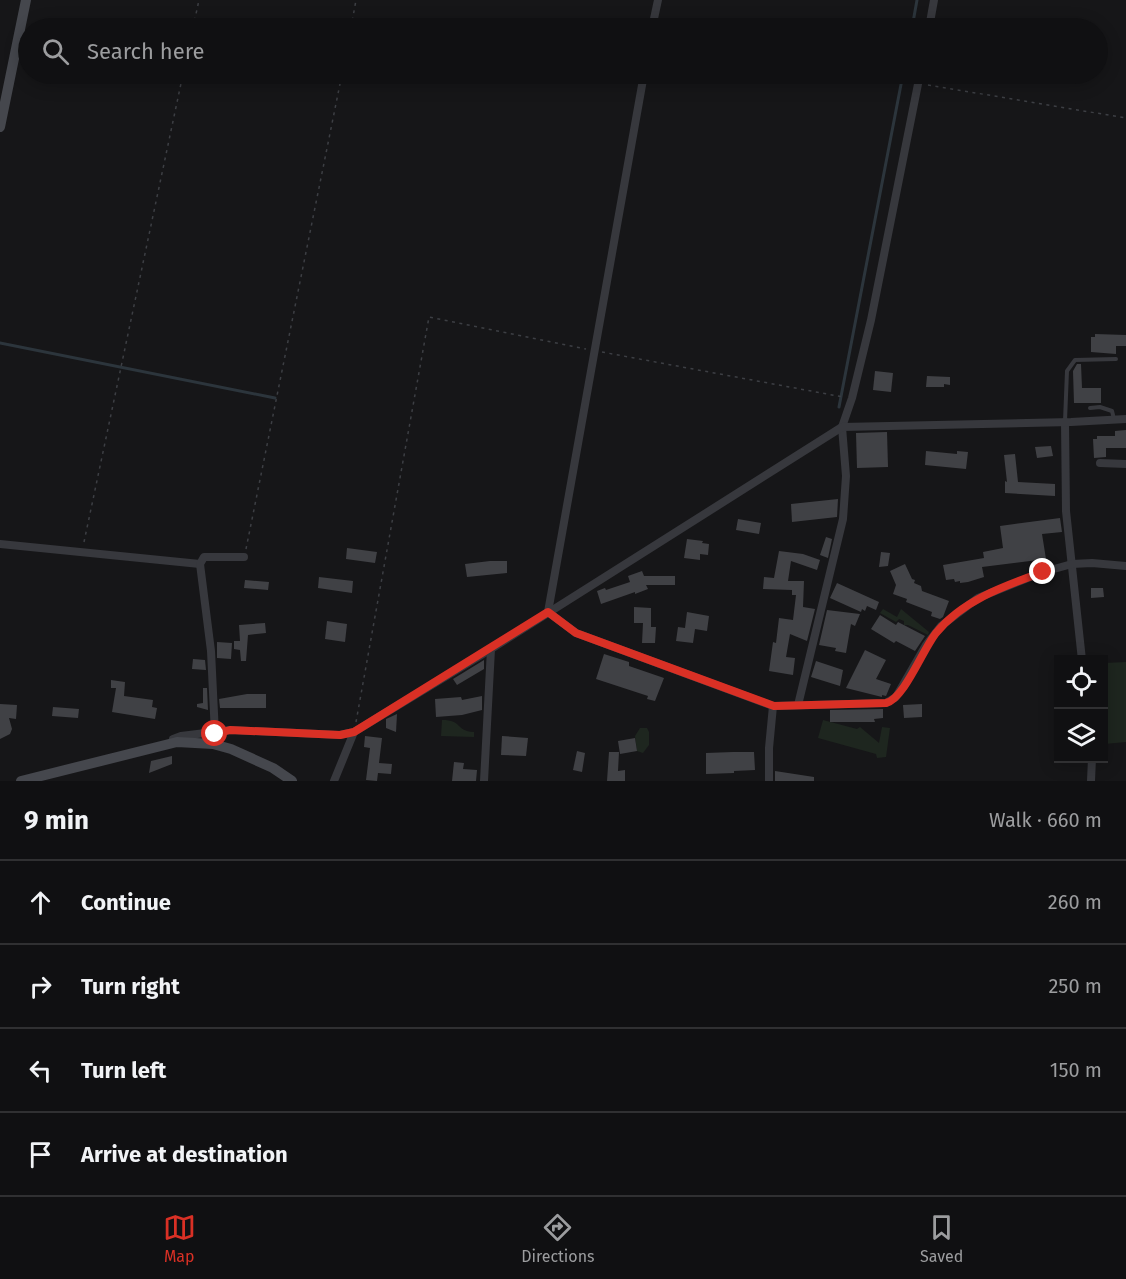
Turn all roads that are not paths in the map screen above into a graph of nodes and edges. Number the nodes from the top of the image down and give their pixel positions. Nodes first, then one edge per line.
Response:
1 (26, 0) edge
2 (658, 0) edge
3 (934, 0) edge
4 (22, 18) edge
5 (654, 18) edge
6 (931, 18) edge
7 (18, 39) edge
8 (642, 84) edge
9 (918, 84) edge
10 (0, 127) edge
11 (1116, 359) dead end
12 (1090, 408) dead end
13 (1126, 419) edge
14 (1114, 420) junction
15 (1065, 422) junction
16 (842, 427) junction
17 (1100, 463) dead end
18 (1126, 464) edge
19 (0, 544) edge
20 (244, 557) road end
21 (200, 564) junction
22 (1072, 564) junction
23 (1126, 566) edge
24 (548, 612) junction
25 (491, 649) junction
26 (1081, 655) edge
27 (798, 705) junction
28 (774, 706) junction
29 (354, 732) junction
30 (215, 734) junction
31 (153, 746) junction
32 (1092, 763) edge
33 (21, 781) edge
34 (292, 781) edge
35 (334, 781) edge
36 (484, 781) edge
37 (770, 781) edge
38 (1091, 781) edge

1 - 4 street
2 - 5 street
3 - 6 street
7 - 10 street
8 - 24 street
9 - 16 street
11 - 15 lane
12 - 14 lane
13 - 14 street
14 - 15 street
15 - 16 street
15 - 22 street
16 - 24 street
16 - 27 street
17 - 18 street
19 - 21 street
20 - 21 street
21 - 30 street
22 - 23 street
22 - 26 street
22 - 27 street
24 - 25 street
24 - 28 street
25 - 29 street
25 - 36 street
27 - 28 street
28 - 37 street
29 - 30 street
29 - 35 street
30 - 31 street
31 - 33 street
31 - 34 street
32 - 38 street

